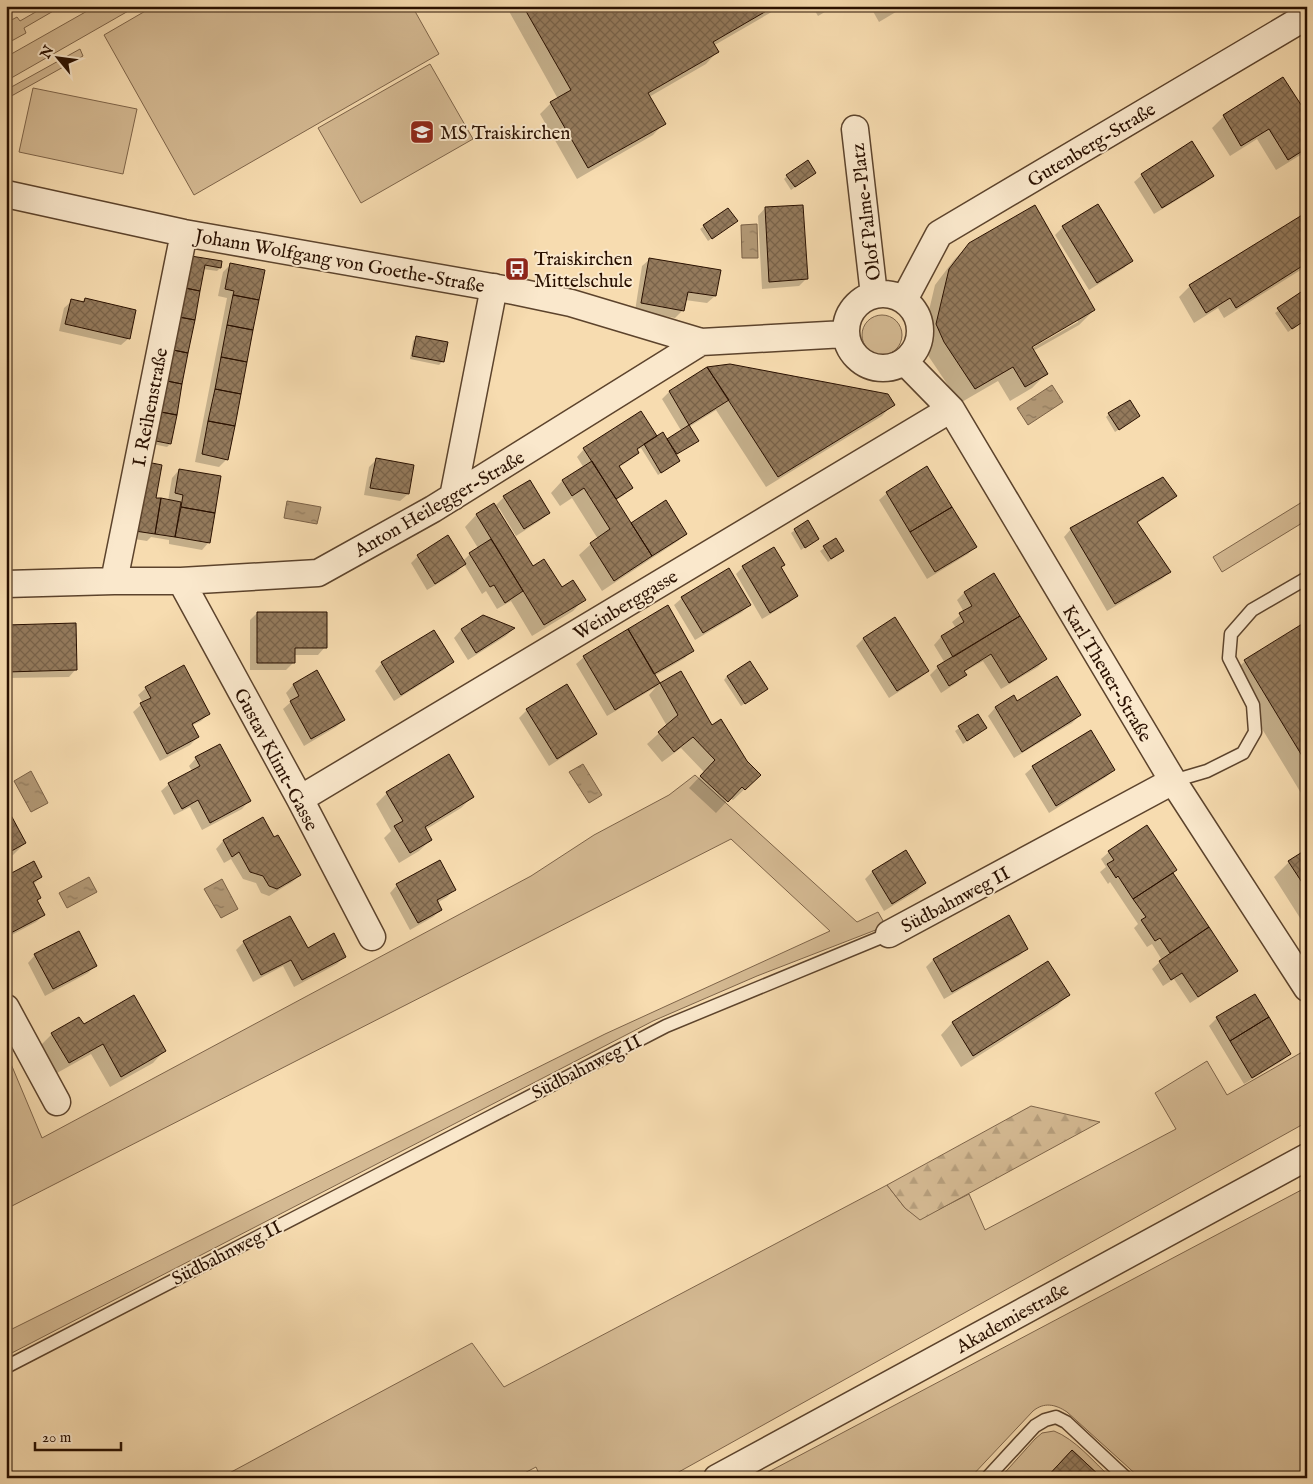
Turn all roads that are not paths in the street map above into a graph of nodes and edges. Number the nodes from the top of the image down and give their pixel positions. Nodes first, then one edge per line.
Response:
1 (1307, 16) edge
2 (855, 129) dead end
3 (6, 194) edge
4 (184, 233) junction
5 (494, 287) junction
6 (874, 295) junction
7 (904, 300) junction
8 (845, 334) junction
9 (701, 342) junction
10 (904, 362) junction
11 (951, 409) junction
12 (453, 497) junction
13 (1307, 578) edge
14 (114, 581) junction
15 (181, 581) junction
16 (6, 584) edge
17 (1173, 781) junction
18 (300, 799) junction
19 (889, 934) joint
20 (372, 937) dead end
21 (1307, 988) edge
22 (6, 1008) edge
23 (57, 1102) dead end
24 (1307, 1157) edge
25 (6, 1367) edge
26 (717, 1478) edge
27 (987, 1478) edge
28 (1126, 1478) edge

1 - 7 street, Gutenberg-Straße
2 - 6 street, Olof Palme-Platz
3 - 4 street, Johann Wolfgang von Goethe-Straße
4 - 5 street, Johann Wolfgang von Goethe-Straße
4 - 14 street, I. Reihenstraße
5 - 9 street, Johann Wolfgang von Goethe-Straße
5 - 12 street
6 - 7 street, Olof Palme-Platz
6 - 8 street, Olof Palme-Platz
7 - 10 street, Olof Palme-Platz
8 - 9 street, Anton Heilegger-Straße
8 - 10 street
9 - 12 street, Anton Heilegger-Straße
10 - 11 street, Karl Theuer-Straße
11 - 17 street, Karl Theuer-Straße
11 - 18 street, Weinberggasse
12 - 15 street, Anton Heilegger-Straße
13 - 17 lane
14 - 15 street, Anton Heilegger-Straße
14 - 16 street, Anton Heilegger-Straße
15 - 18 street, Gustav Klimt-Gasse
17 - 19 street, Südbahnweg II
17 - 21 street, Karl Theuer-Straße
18 - 20 street, Gustav Klimt-Gasse
19 - 25 lane, Südbahnweg II
22 - 23 street
24 - 26 street, Akademiestraße
27 - 28 lane

